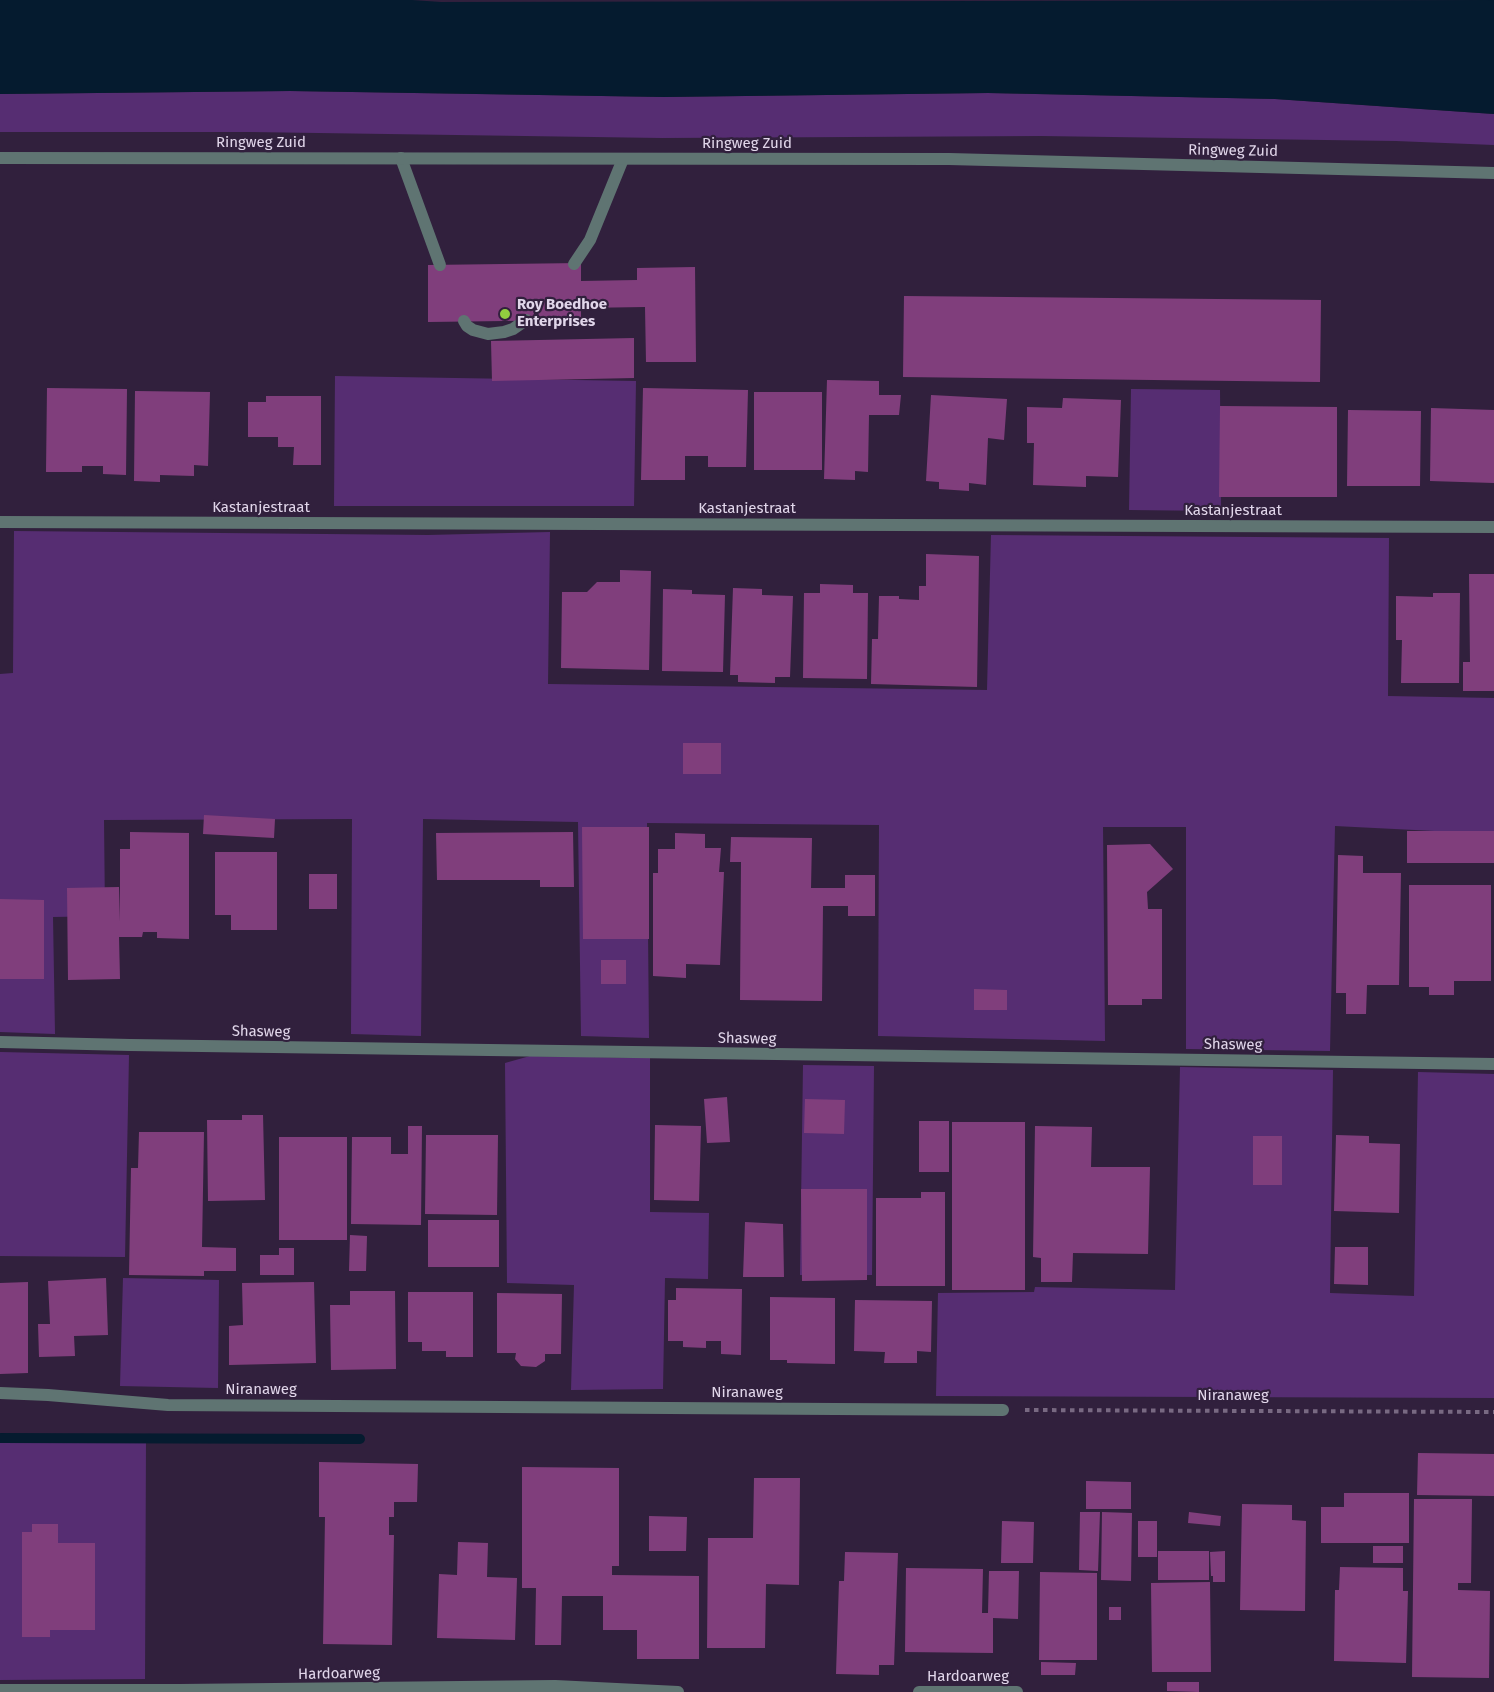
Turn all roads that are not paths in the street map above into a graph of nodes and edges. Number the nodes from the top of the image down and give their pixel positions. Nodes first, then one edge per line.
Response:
1 (0, 158) edge
2 (401, 158) junction
3 (622, 159) junction
4 (1494, 173) edge
5 (574, 264) dead end
6 (440, 265) dead end
7 (526, 320) dead end
8 (464, 321) dead end
9 (0, 522) edge
10 (1494, 527) edge
11 (0, 1042) edge
12 (1494, 1064) edge
13 (0, 1393) edge
14 (1003, 1410) road end
15 (0, 1690) edge
16 (678, 1692) edge
17 (919, 1692) edge
18 (1017, 1692) edge

1 - 2 street, Ringweg Zuid
2 - 3 street, Ringweg Zuid
2 - 6 street
3 - 4 street, Ringweg Zuid
3 - 5 street
7 - 8 street
9 - 10 street, Kastanjestraat
11 - 12 street, Shasweg
13 - 14 street, Niranaweg
15 - 16 street, Hardoarweg
17 - 18 street, Hardoarweg

